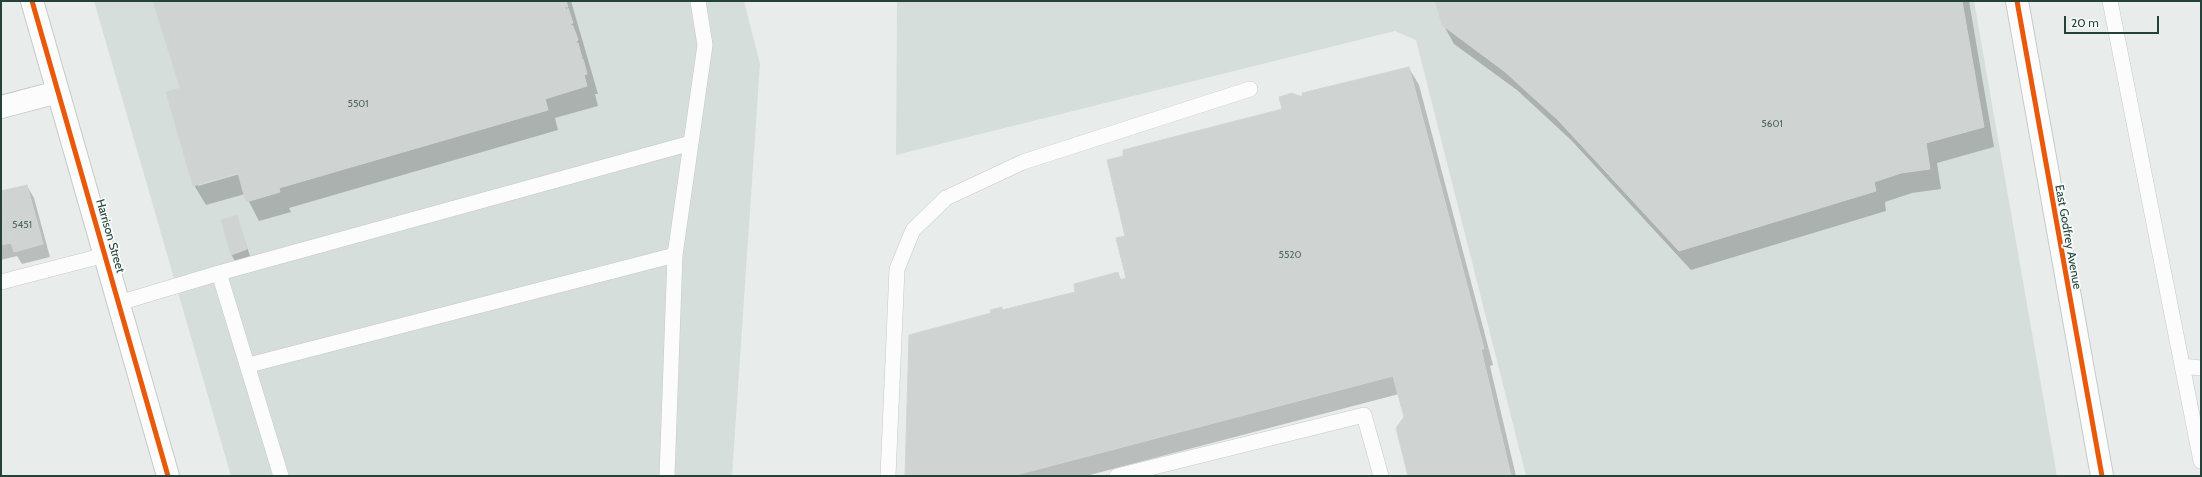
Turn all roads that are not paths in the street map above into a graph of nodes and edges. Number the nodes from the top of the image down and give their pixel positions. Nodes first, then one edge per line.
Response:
1 (32, 1) edge
2 (698, 1) edge
3 (2017, 1) edge
4 (2110, 1) edge
5 (1250, 89) dead end
6 (58, 92) junction
7 (1, 107) edge
8 (691, 143) junction
9 (105, 255) junction
10 (675, 255) junction
11 (219, 273) junction
12 (1, 282) edge
13 (119, 303) junction
14 (249, 365) junction
15 (2182, 366) junction
16 (2201, 368) edge
17 (2201, 462) edge
18 (168, 476) edge
19 (281, 476) edge
20 (666, 476) edge
21 (888, 476) edge
22 (1117, 476) edge
23 (1381, 476) edge
24 (2102, 476) edge

1 - 6 street, Harrison Street
2 - 8 lane
3 - 24 street, East Godfrey Avenue
4 - 15 lane
5 - 21 lane
6 - 7 street
6 - 9 street, Harrison Street
8 - 10 lane
8 - 11 lane
9 - 12 lane
9 - 13 street, Harrison Street
10 - 14 lane
10 - 20 lane
11 - 13 lane
11 - 14 lane
13 - 18 street, Harrison Street
14 - 19 lane
15 - 16 lane
15 - 17 lane
22 - 23 lane

